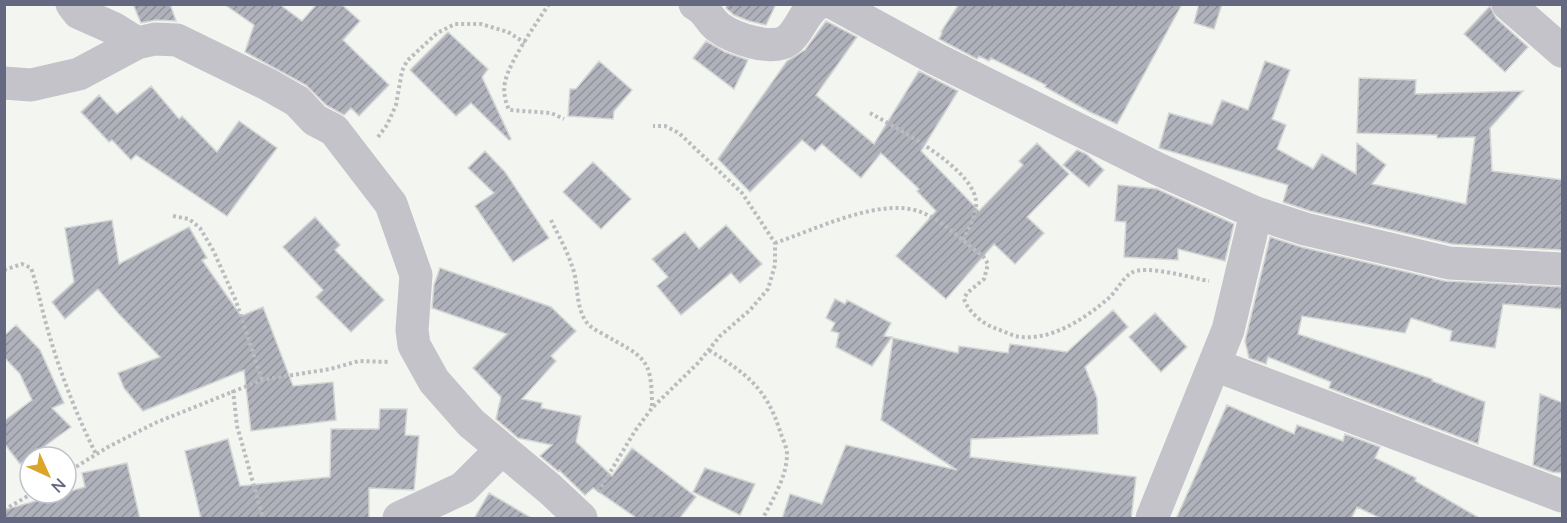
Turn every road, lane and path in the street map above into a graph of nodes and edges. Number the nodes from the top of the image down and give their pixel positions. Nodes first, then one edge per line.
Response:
1 (72, 4) edge
2 (549, 4) edge
3 (695, 4) edge
4 (817, 4) edge
5 (835, 4) edge
6 (1508, 4) edge
7 (137, 43) junction
8 (525, 43) junction
9 (1563, 51) edge
10 (4, 83) edge
11 (870, 113) dead end
12 (564, 119) dead end
13 (653, 126) dead end
14 (370, 178) junction
15 (1256, 213) junction
16 (173, 216) dead end
17 (551, 220) dead end
18 (963, 242) junction
19 (775, 243) junction
20 (1563, 269) edge
21 (4, 270) edge
22 (1239, 287) junction
23 (709, 350) junction
24 (424, 363) junction
25 (1215, 365) junction
26 (262, 380) junction
27 (233, 390) junction
28 (652, 408) junction
29 (502, 449) junction
30 (96, 454) junction
31 (78, 465) edge
32 (1563, 496) edge
33 (18, 502) edge
34 (589, 507) edge
35 (4, 510) edge
36 (263, 519) edge
37 (399, 519) edge
38 (763, 519) edge
39 (1152, 519) edge

1 - 7 street
2 - 8 path
3 - 4 street
5 - 15 street
6 - 9 street
7 - 10 street
7 - 14 street
8 - 12 path
8 - 14 path
11 - 18 path
13 - 19 path
14 - 24 street
15 - 20 street
15 - 22 street
16 - 26 path
17 - 28 path
18 - 19 path
18 - 22 path
19 - 23 path
21 - 30 path
22 - 25 street
23 - 28 path
23 - 38 path
24 - 26 path
24 - 29 street
25 - 32 street
25 - 39 street
26 - 27 path
27 - 30 path
27 - 36 path
28 - 34 path
29 - 34 street
29 - 37 street
30 - 31 path
33 - 35 path

